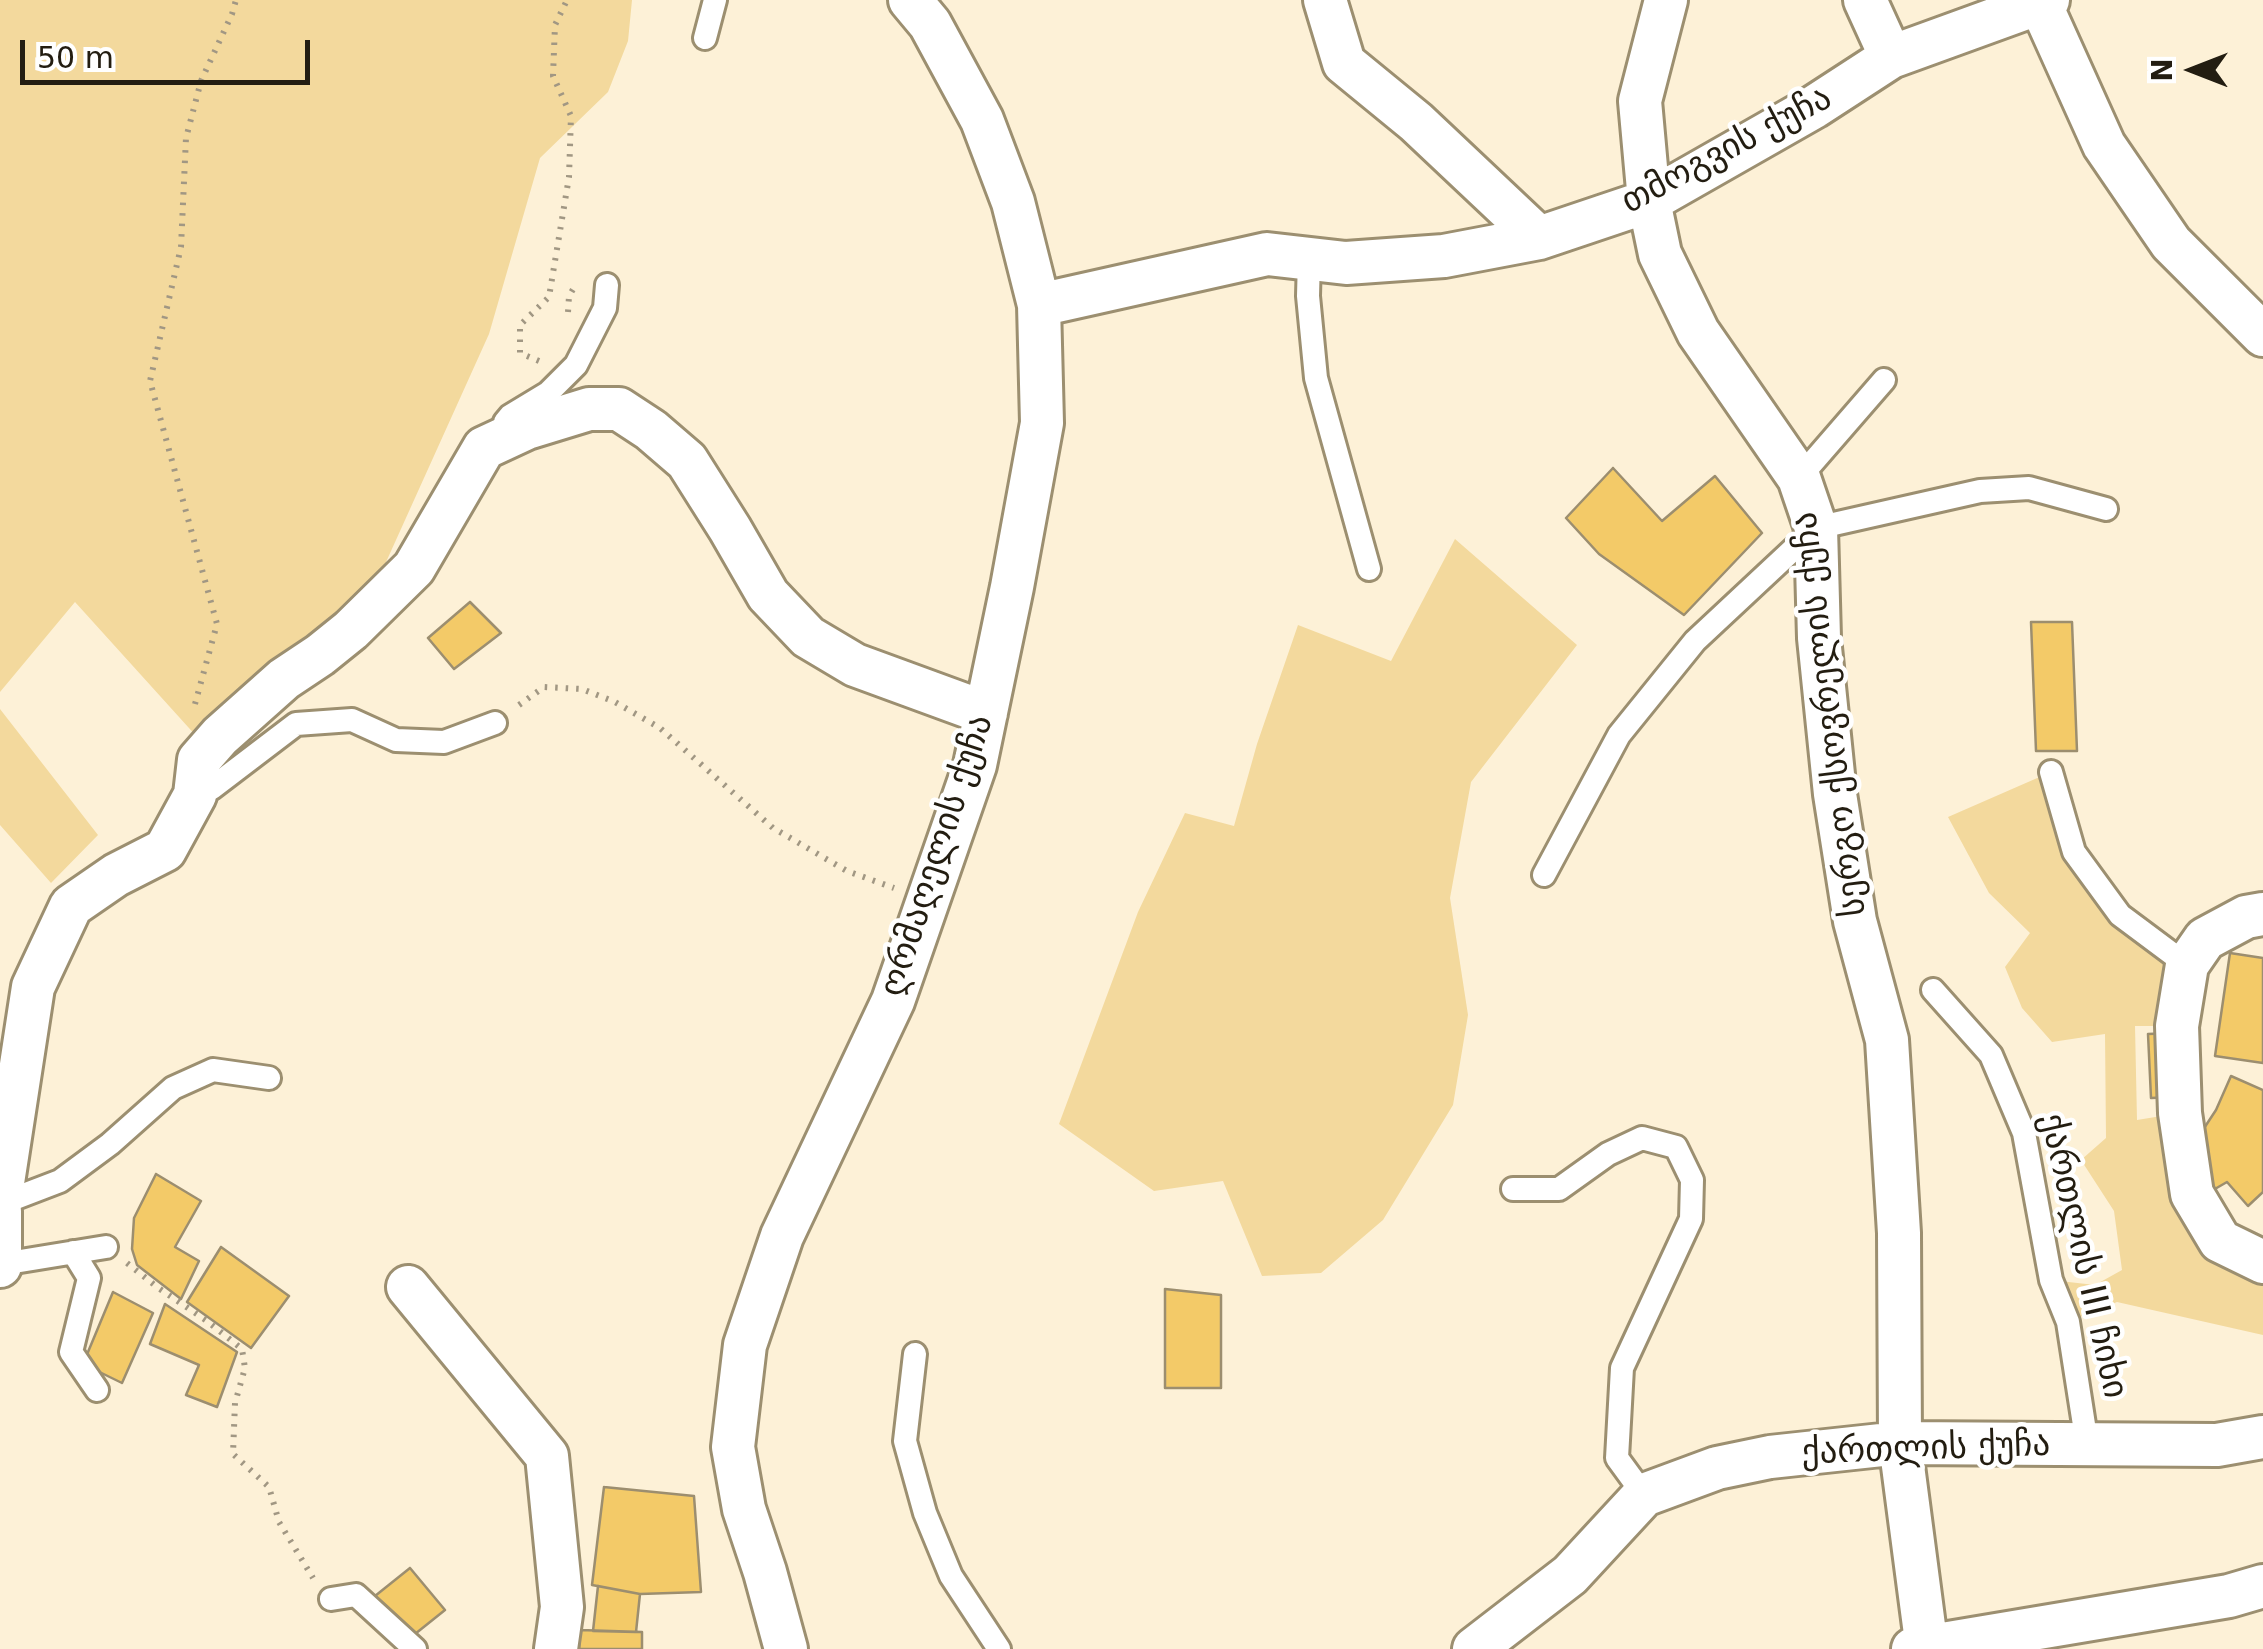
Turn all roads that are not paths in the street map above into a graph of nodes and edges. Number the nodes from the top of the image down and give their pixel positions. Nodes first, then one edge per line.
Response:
1 (716, 0) edge
2 (910, 0) edge
3 (1325, 0) edge
4 (1666, 0) edge
5 (1865, 0) edge
6 (2044, 2) edge
7 (705, 38) dead end
8 (1892, 58) junction
9 (1649, 200) junction
10 (1539, 238) junction
11 (1309, 258) junction
12 (608, 286) road end
13 (1039, 305) junction
14 (2263, 336) edge
15 (1884, 380) dead end
16 (484, 448) junction
17 (1799, 478) junction
18 (2106, 509) dead end
19 (1816, 528) junction
20 (1369, 569) dead end
21 (986, 714) junction
22 (496, 722) road end
23 (2051, 772) dead end
24 (196, 795) junction
25 (1544, 875) dead end
26 (2263, 914) edge
27 (2187, 964) junction
28 (1933, 990) dead end
29 (269, 1078) dead end
30 (1, 1181) edge
31 (1513, 1189) dead end
32 (0, 1211) edge
33 (106, 1247) road end
34 (73, 1252) junction
35 (2263, 1262) edge
36 (1, 1265) edge
37 (408, 1288) dead end
38 (915, 1354) dead end
39 (97, 1390) dead end
40 (2263, 1437) edge
41 (1900, 1443) junction
42 (2086, 1444) junction
43 (1644, 1495) junction
44 (2263, 1586) edge
45 (330, 1599) road end
46 (1922, 1648) edge
47 (415, 1649) edge
48 (556, 1649) edge
49 (786, 1649) edge
50 (1000, 1649) edge
51 (1474, 1649) edge

1 - 7 lane
2 - 13 street, ღრმაღელის ქუჩა
3 - 10 street
4 - 9 street, სერგო ქსოვრელის ქუჩა
5 - 8 street
6 - 8 street, თმოგვის ქუჩა
6 - 14 street
8 - 9 street, თმოგვის ქუჩა
9 - 10 street, თმოგვის ქუჩა
9 - 17 street, სერგო ქსოვრელის ქუჩა
10 - 11 street, თმოგვის ქუჩა
11 - 13 street, თმოგვის ქუჩა
11 - 20 lane
12 - 16 lane
13 - 21 street, ღრმაღელის ქუჩა
15 - 17 lane
16 - 21 street
16 - 24 street
17 - 19 street, სერგო ქსოვრელის ქუჩა
18 - 19 lane
19 - 25 lane
19 - 41 street, სერგო ქსოვრელის ქუჩა
21 - 49 street, ღრმაღელის ქუჩა
22 - 24 lane
23 - 27 lane
24 - 30 street
26 - 27 street
27 - 35 street
28 - 42 lane, ქართლის III ჩიხი
29 - 30 lane
31 - 43 lane
32 - 36 street
33 - 34 lane
34 - 36 lane
34 - 39 lane
37 - 48 street
38 - 50 lane
40 - 42 street, ქართლის ქუჩა
41 - 42 street, ქართლის ქუჩა
41 - 43 street, ქართლის ქუჩა
41 - 46 street, სერგო ქსოვრელის ქუჩა
43 - 51 street, ქართლის ქუჩა
44 - 46 street
45 - 47 lane

